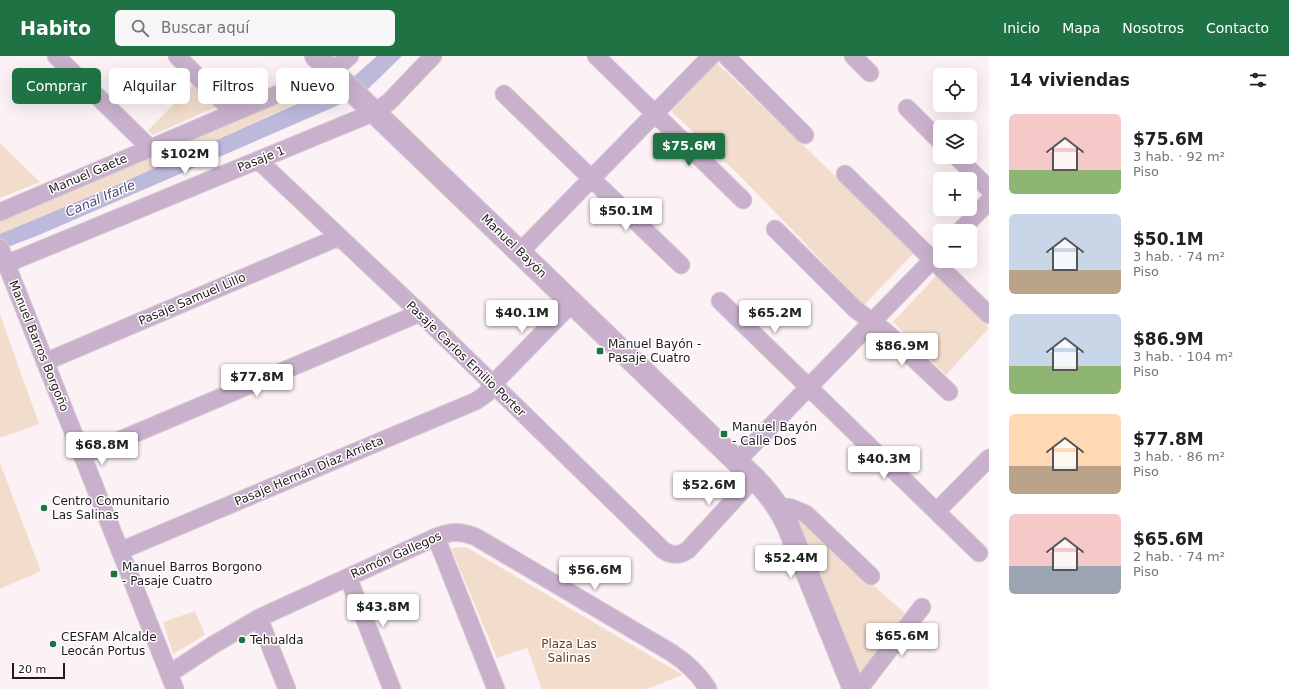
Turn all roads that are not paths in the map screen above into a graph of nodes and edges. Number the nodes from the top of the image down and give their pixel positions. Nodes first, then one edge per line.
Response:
1 (56, 56) edge
2 (177, 56) edge
3 (316, 56) edge
4 (350, 56) edge
5 (434, 56) edge
6 (596, 56) edge
7 (711, 56) edge
8 (726, 56) edge
9 (853, 56) edge
10 (329, 68) edge
11 (340, 68) edge
12 (870, 74) dead end
13 (349, 88) edge
14 (504, 94) dead end
15 (276, 97) edge
16 (368, 106) junction
17 (907, 108) dead end
18 (234, 113) junction
19 (655, 114) junction
20 (933, 134) edge
21 (805, 135) dead end
22 (150, 148) junction
23 (258, 160) junction
24 (964, 164) edge
25 (845, 174) dead end
26 (592, 179) junction
27 (989, 189) edge
28 (743, 200) dead end
29 (989, 201) edge
30 (0, 212) edge
31 (967, 224) edge
32 (775, 229) dead end
33 (339, 237) junction
34 (520, 252) junction
35 (933, 253) edge
36 (3, 255) edge
37 (933, 259) edge
38 (681, 265) dead end
39 (947, 268) edge
40 (720, 301) dead end
41 (572, 303) junction
42 (420, 313) junction
43 (989, 315) edge
44 (872, 322) junction
45 (45, 362) junction
46 (492, 385) junction
47 (809, 387) junction
48 (949, 392) dead end
49 (82, 456) junction
50 (989, 458) edge
51 (736, 462) junction
52 (754, 478) junction
53 (777, 506) junction
54 (937, 511) junction
55 (436, 537) junction
56 (120, 551) junction
57 (979, 552) dead end
58 (871, 576) dead end
59 (348, 577) junction
60 (922, 607) dead end
61 (259, 618) junction
62 (172, 682) edge
63 (287, 689) edge
64 (392, 689) edge
65 (496, 689) edge
66 (708, 689) edge
67 (854, 689) edge
68 (860, 689) edge

1 - 22 street
2 - 18 street
3 - 10 street, Manuel Bayón
4 - 11 street, Manuel Gaete
5 - 16 street, Pasaje 1
6 - 19 street
7 - 19 street
8 - 21 street
9 - 12 street
13 - 16 street, Manuel Bayón
14 - 26 street
15 - 18 street, Manuel Gaete
16 - 23 street, Pasaje 1
16 - 34 street, Manuel Bayón
17 - 20 street
18 - 22 street, Manuel Gaete
19 - 26 street
19 - 28 street
22 - 30 street, Manuel Gaete
23 - 33 street, Pasaje Carlos Emilio Porter
23 - 36 street, Pasaje 1
24 - 27 street
25 - 35 street
26 - 34 street
26 - 38 street
29 - 31 street
32 - 44 street
33 - 42 street, Pasaje Carlos Emilio Porter
33 - 45 street, Pasaje Samuel Lillo
34 - 41 street, Manuel Bayón
36 - 45 street, Manuel Barros Borgoño
37 - 44 street
39 - 43 street
40 - 47 street
41 - 46 street, Pasaje Hernán Díaz Arrieta
41 - 51 street, Manuel Bayón
42 - 46 street, Pasaje Carlos Emilio Porter
42 - 49 street
44 - 47 street
44 - 48 street
45 - 49 street, Manuel Barros Borgoño
46 - 52 street, Pasaje Carlos Emilio Porter
46 - 56 street, Pasaje Hernán Díaz Arrieta
47 - 51 street
47 - 54 street
49 - 56 street, Manuel Barros Borgoño
50 - 54 street
51 - 52 street, Manuel Bayón
52 - 53 street, Manuel Bayón
53 - 58 street
53 - 67 street, Manuel Bayón
54 - 57 street
55 - 59 street, Ramón Gallegos
55 - 65 street
55 - 66 street, Ramón Gallegos
56 - 62 street, Manuel Barros Borgoño
59 - 61 street, Ramón Gallegos
59 - 64 street
60 - 68 street
61 - 62 street, Ramón Gallegos
61 - 63 street

